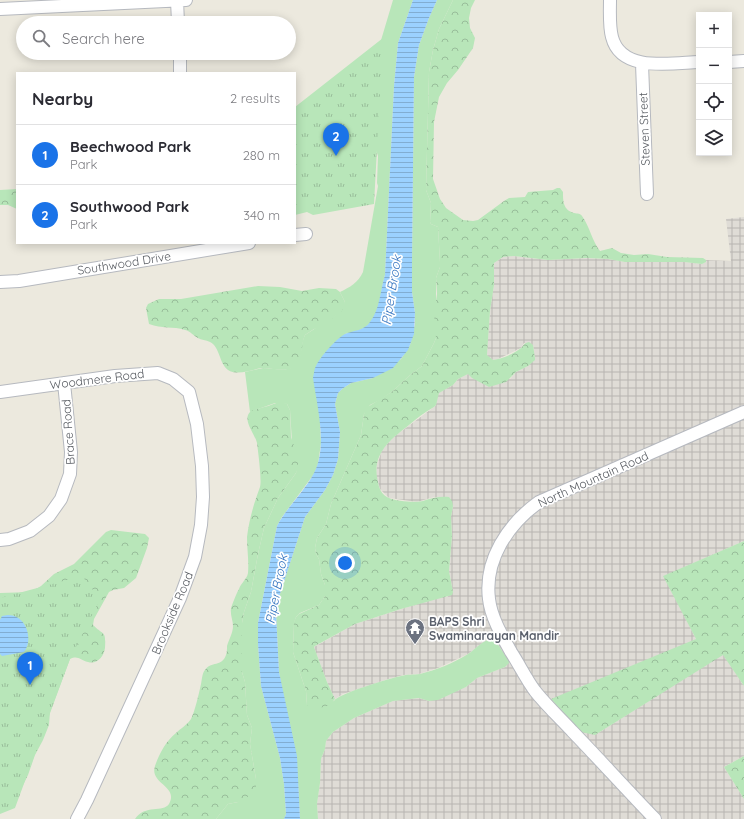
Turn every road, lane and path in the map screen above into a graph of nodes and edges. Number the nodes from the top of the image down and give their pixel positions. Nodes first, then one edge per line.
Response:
1 (177, 0) edge
2 (186, 0) edge
3 (610, 0) edge
4 (47, 3) edge
5 (0, 9) edge
6 (178, 16) edge
7 (180, 60) edge
8 (744, 61) edge
9 (696, 62) edge
10 (732, 62) edge
11 (642, 64) junction
12 (180, 72) edge
13 (646, 194) dead end
14 (237, 244) edge
15 (188, 248) edge
16 (0, 282) edge
17 (64, 383) junction
18 (0, 392) edge
19 (189, 392) joint
20 (744, 412) edge
21 (0, 540) edge
22 (77, 819) edge
23 (655, 819) edge

1 - 2 street
1 - 4 street
1 - 6 street
3 - 11 street
4 - 5 street
7 - 12 street
8 - 10 street
9 - 11 street
11 - 13 street, Steven Street
14 - 15 street, Southwood Drive
15 - 16 street, Southwood Drive
17 - 18 street, Woodmere Road
17 - 19 street, Woodmere Road
17 - 21 street, Brace Road
19 - 22 street, Brookside Road
20 - 23 street, North Mountain Road

